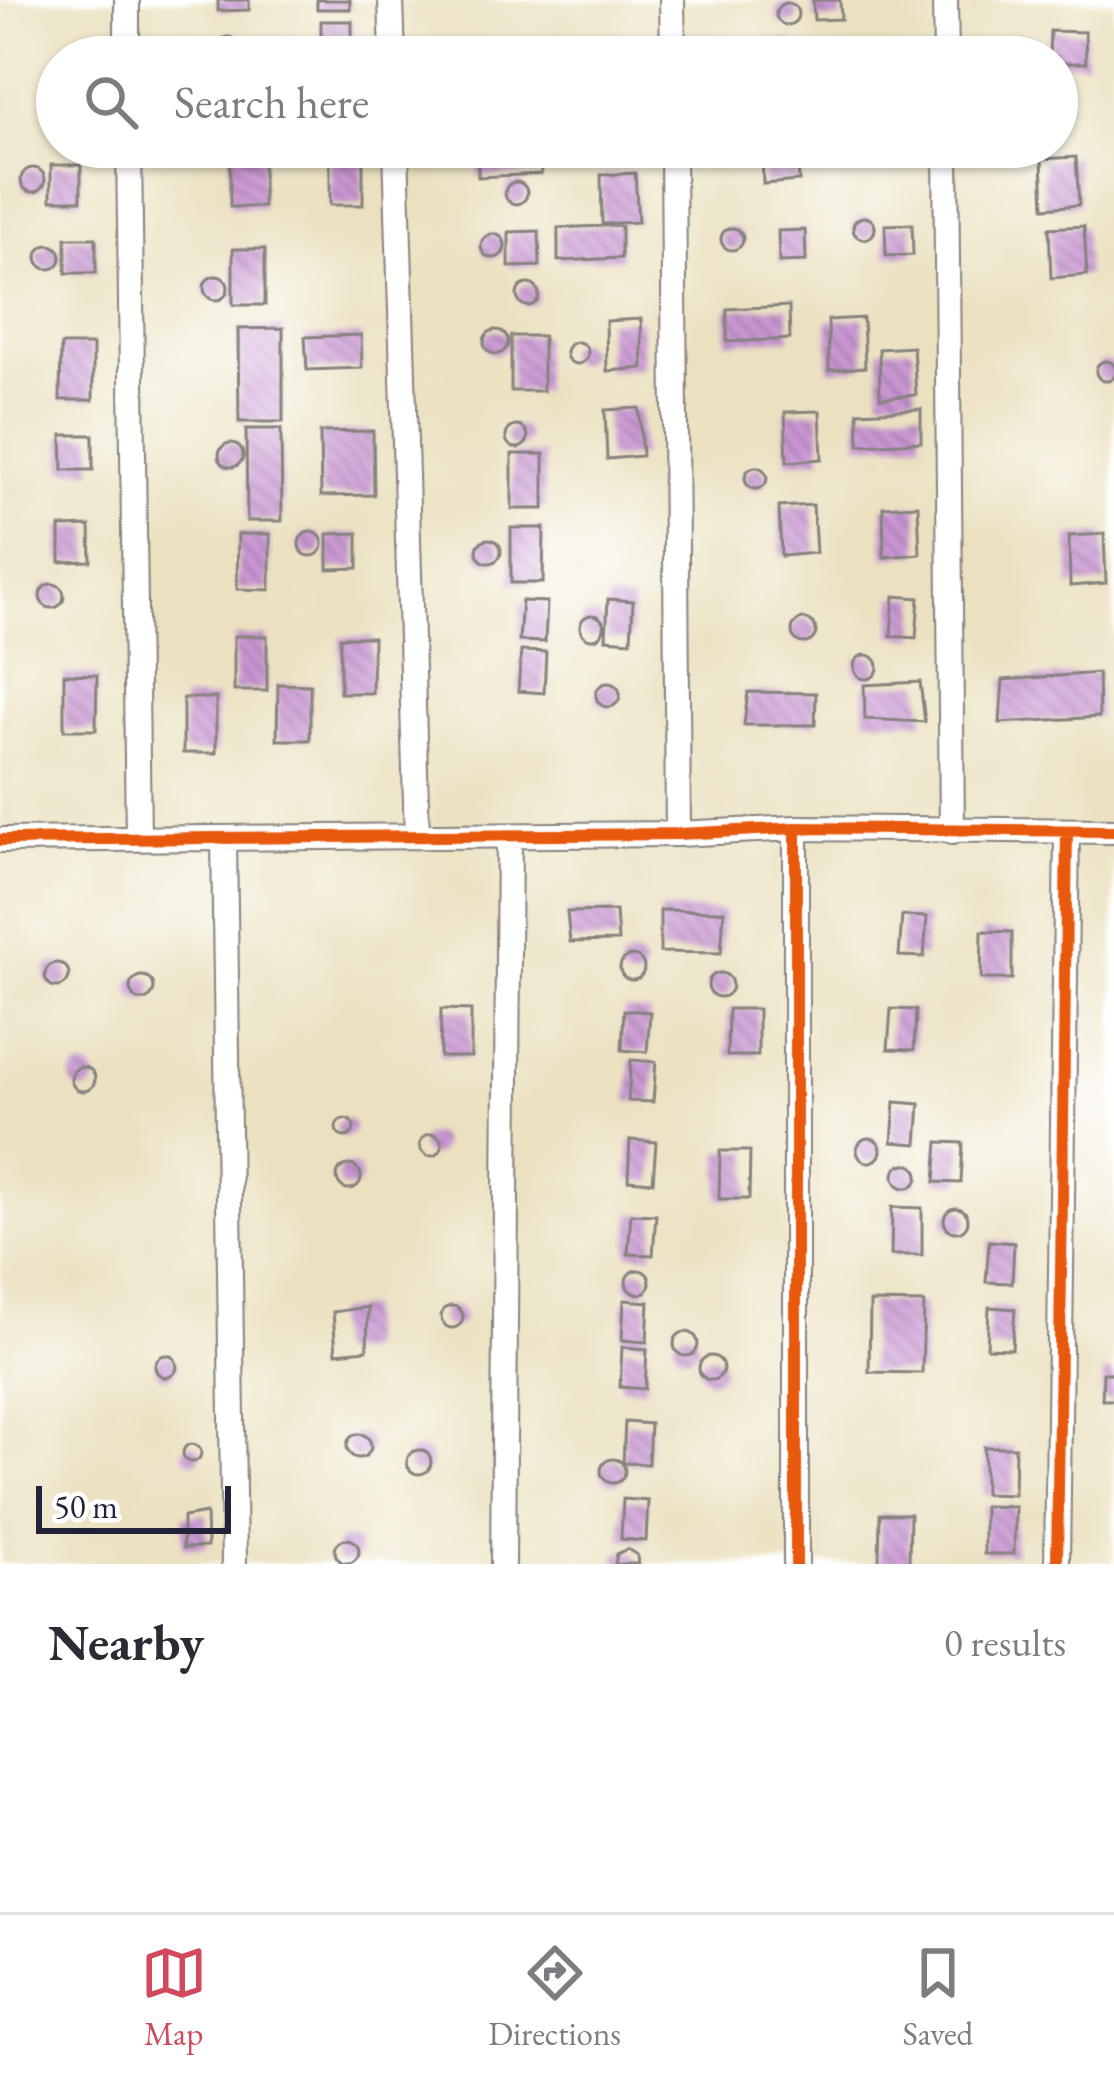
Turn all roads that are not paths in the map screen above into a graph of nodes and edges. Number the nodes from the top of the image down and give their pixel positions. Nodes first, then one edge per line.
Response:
1 (127, 0) edge
2 (392, 0) edge
3 (672, 0) edge
4 (945, 0) edge
5 (127, 36) edge
6 (393, 36) edge
7 (673, 36) edge
8 (946, 36) edge
9 (128, 168) edge
10 (397, 168) edge
11 (674, 168) edge
12 (946, 168) edge
13 (796, 828) junction
14 (1114, 831) edge
15 (952, 832) junction
16 (1067, 832) junction
17 (678, 834) junction
18 (417, 836) junction
19 (509, 836) junction
20 (138, 838) junction
21 (224, 838) junction
22 (0, 840) edge
23 (234, 1564) edge
24 (502, 1564) edge
25 (796, 1564) edge
26 (1057, 1564) edge

1 - 5 street
2 - 6 street
3 - 7 street
4 - 8 street
9 - 20 street
10 - 18 street
11 - 17 street
12 - 15 street
13 - 15 street
13 - 17 street
13 - 25 street
14 - 16 street
15 - 16 street
16 - 26 street
17 - 19 street
18 - 19 street
18 - 21 street
19 - 24 street
20 - 21 street
20 - 22 street
21 - 23 street

